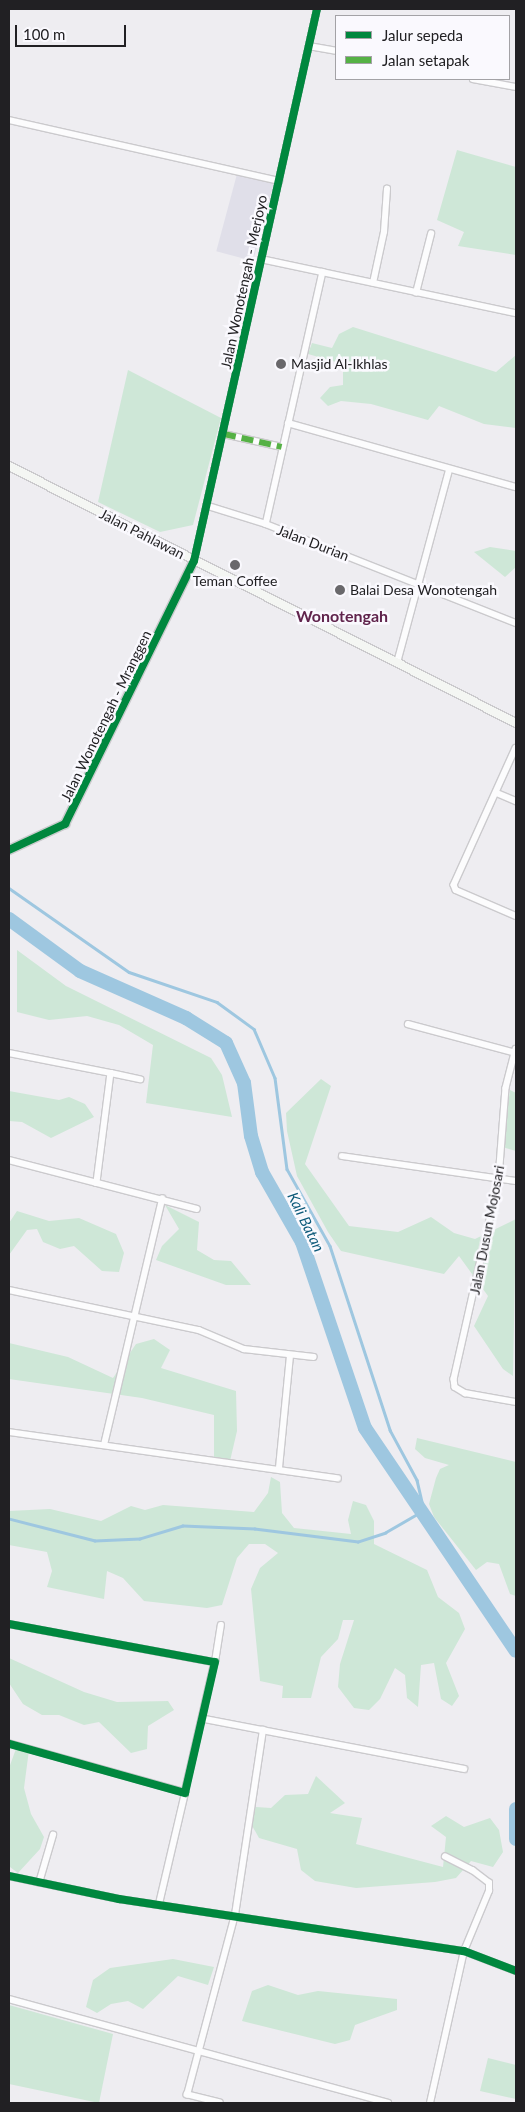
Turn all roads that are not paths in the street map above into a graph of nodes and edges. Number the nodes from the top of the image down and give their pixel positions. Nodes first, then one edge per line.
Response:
1 (318, 9) edge
2 (309, 46) junction
3 (335, 51) edge
4 (477, 80) edge
5 (516, 88) edge
6 (9, 120) edge
7 (279, 181) junction
8 (388, 189) dead end
9 (431, 234) dead end
10 (261, 258) junction
11 (323, 272) junction
12 (373, 283) junction
13 (416, 293) junction
14 (516, 313) edge
15 (288, 423) junction
16 (224, 434) junction
17 (282, 447) junction
18 (9, 466) edge
19 (449, 470) junction
20 (516, 487) edge
21 (208, 506) junction
22 (266, 524) junction
23 (194, 561) junction
24 (419, 585) junction
25 (516, 623) edge
26 (397, 663) junction
27 (516, 723) edge
28 (516, 748) edge
29 (498, 793) junction
30 (516, 801) edge
31 (9, 850) edge
32 (516, 916) edge
33 (408, 1024) dead end
34 (516, 1052) edge
35 (9, 1053) edge
36 (111, 1073) junction
37 (140, 1079) dead end
38 (342, 1156) dead end
39 (9, 1160) edge
40 (499, 1180) junction
41 (516, 1182) edge
42 (97, 1183) junction
43 (162, 1199) junction
44 (197, 1209) dead end
45 (9, 1290) edge
46 (131, 1317) junction
47 (290, 1356) junction
48 (314, 1356) dead end
49 (516, 1402) edge
50 (9, 1432) edge
51 (104, 1445) junction
52 (279, 1468) junction
53 (338, 1478) dead end
54 (9, 1624) edge
55 (221, 1625) dead end
56 (215, 1662) junction
57 (205, 1719) junction
58 (263, 1730) junction
59 (9, 1744) edge
60 (464, 1769) dead end
61 (185, 1793) junction
62 (53, 1835) dead end
63 (445, 1857) dead end
64 (9, 1876) edge
65 (38, 1883) junction
66 (160, 1904) junction
67 (235, 1915) junction
68 (464, 1951) junction
69 (516, 1971) edge
70 (9, 1999) edge
71 (198, 2052) junction
72 (220, 2103) edge
73 (388, 2103) edge
74 (430, 2103) edge

1 - 2 street, Jalan Wonotengah - Merjoyo
2 - 3 street
2 - 7 street, Jalan Wonotengah - Merjoyo
4 - 5 street
6 - 7 street
7 - 10 street, Jalan Wonotengah - Merjoyo
8 - 12 street
9 - 13 street
10 - 11 street
10 - 16 street, Jalan Wonotengah - Merjoyo
11 - 12 street
11 - 15 street, Jalan Durian
12 - 13 street
13 - 14 street
15 - 17 street, Jalan Durian
15 - 19 street
16 - 17 street
16 - 21 street, Jalan Wonotengah - Merjoyo
17 - 22 street, Jalan Durian
18 - 23 main road, Jalan Pahlawan
19 - 20 street
19 - 24 street
21 - 22 street
21 - 23 street, Jalan Wonotengah - Merjoyo
22 - 24 street, Jalan Durian
23 - 26 main road, Jalan Pahlawan
23 - 31 main road, Jalan Wonotengah - Mranggen
24 - 25 street, Jalan Durian
24 - 26 street
26 - 27 main road, Jalan Pahlawan
28 - 29 street
29 - 30 street
29 - 32 street
33 - 34 street
34 - 40 street, Jalan Dusun Mojosari
35 - 36 street
36 - 37 street
36 - 42 street
38 - 40 street
39 - 42 street
40 - 41 street
40 - 49 street, Jalan Dusun Mojosari
42 - 43 street
43 - 44 street
43 - 46 street
45 - 46 street
46 - 47 street
46 - 51 street
47 - 48 street
47 - 52 street
50 - 51 street
51 - 52 street
52 - 53 street
54 - 56 street
55 - 56 street
56 - 57 street
57 - 58 street
57 - 61 street
58 - 60 street
58 - 67 street
59 - 61 street
61 - 66 street
62 - 65 street
63 - 68 street
64 - 65 street
65 - 66 street
66 - 67 street
67 - 68 street
67 - 71 street
68 - 69 street
68 - 74 street
70 - 71 street
71 - 72 street
71 - 73 street

